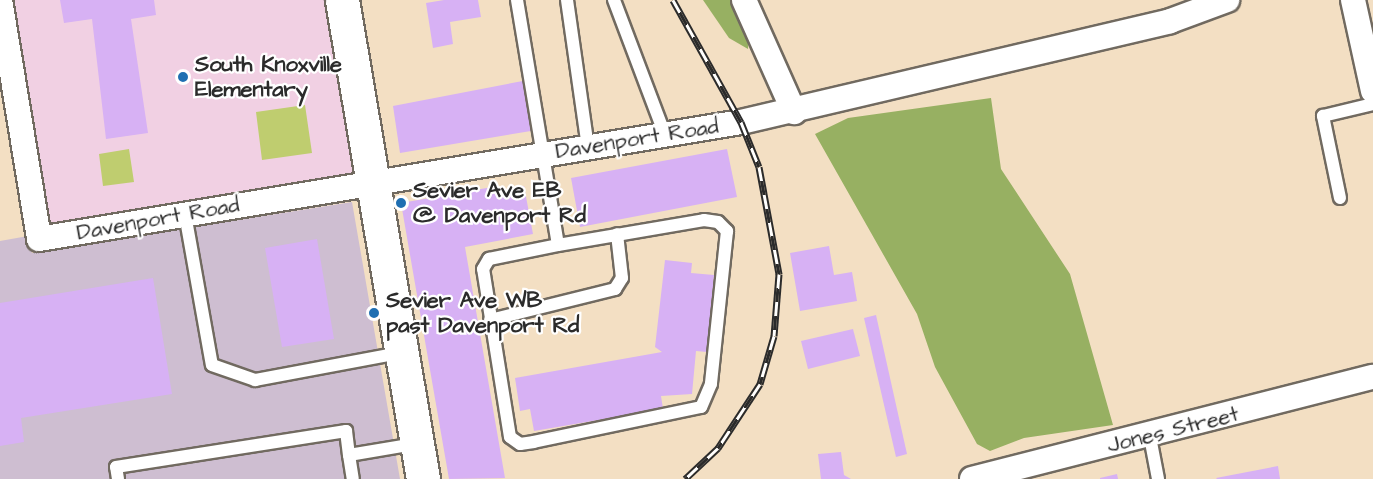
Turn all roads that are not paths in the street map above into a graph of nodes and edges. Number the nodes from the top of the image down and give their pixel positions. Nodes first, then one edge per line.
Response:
1 (0, 0) edge
2 (342, 0) edge
3 (517, 0) edge
4 (567, 0) edge
5 (614, 0) edge
6 (744, 0) edge
7 (1227, 0) edge
8 (1353, 0) edge
9 (1373, 91) edge
10 (1373, 104) edge
11 (794, 111) junction
12 (665, 135) junction
13 (588, 147) junction
14 (544, 155) junction
15 (370, 183) junction
16 (1340, 198) dead end
17 (185, 214) junction
18 (617, 234) junction
19 (558, 245) junction
20 (490, 320) junction
21 (400, 352) junction
22 (1373, 377) edge
23 (1150, 437) junction
24 (416, 443) junction
25 (349, 455) junction
26 (118, 479) edge
27 (353, 479) edge
28 (423, 479) edge
29 (972, 479) edge
30 (1158, 479) edge

1 - 17 street, Davenport Road
2 - 15 main road
3 - 14 lane
4 - 13 lane
5 - 12 lane
6 - 11 street
7 - 11 street, Davenport Road
8 - 9 street
10 - 16 lane
11 - 12 street, Davenport Road
12 - 13 street, Davenport Road
13 - 14 street, Davenport Road
14 - 15 street, Davenport Road
14 - 19 lane
15 - 17 street, Davenport Road
15 - 21 main road
17 - 21 lane
18 - 19 lane
18 - 20 lane
18 - 20 lane
19 - 20 lane
21 - 24 main road
22 - 23 street, Jones Street
23 - 29 street, Jones Street
23 - 30 lane
24 - 25 lane
24 - 28 main road
25 - 26 lane
25 - 27 lane

